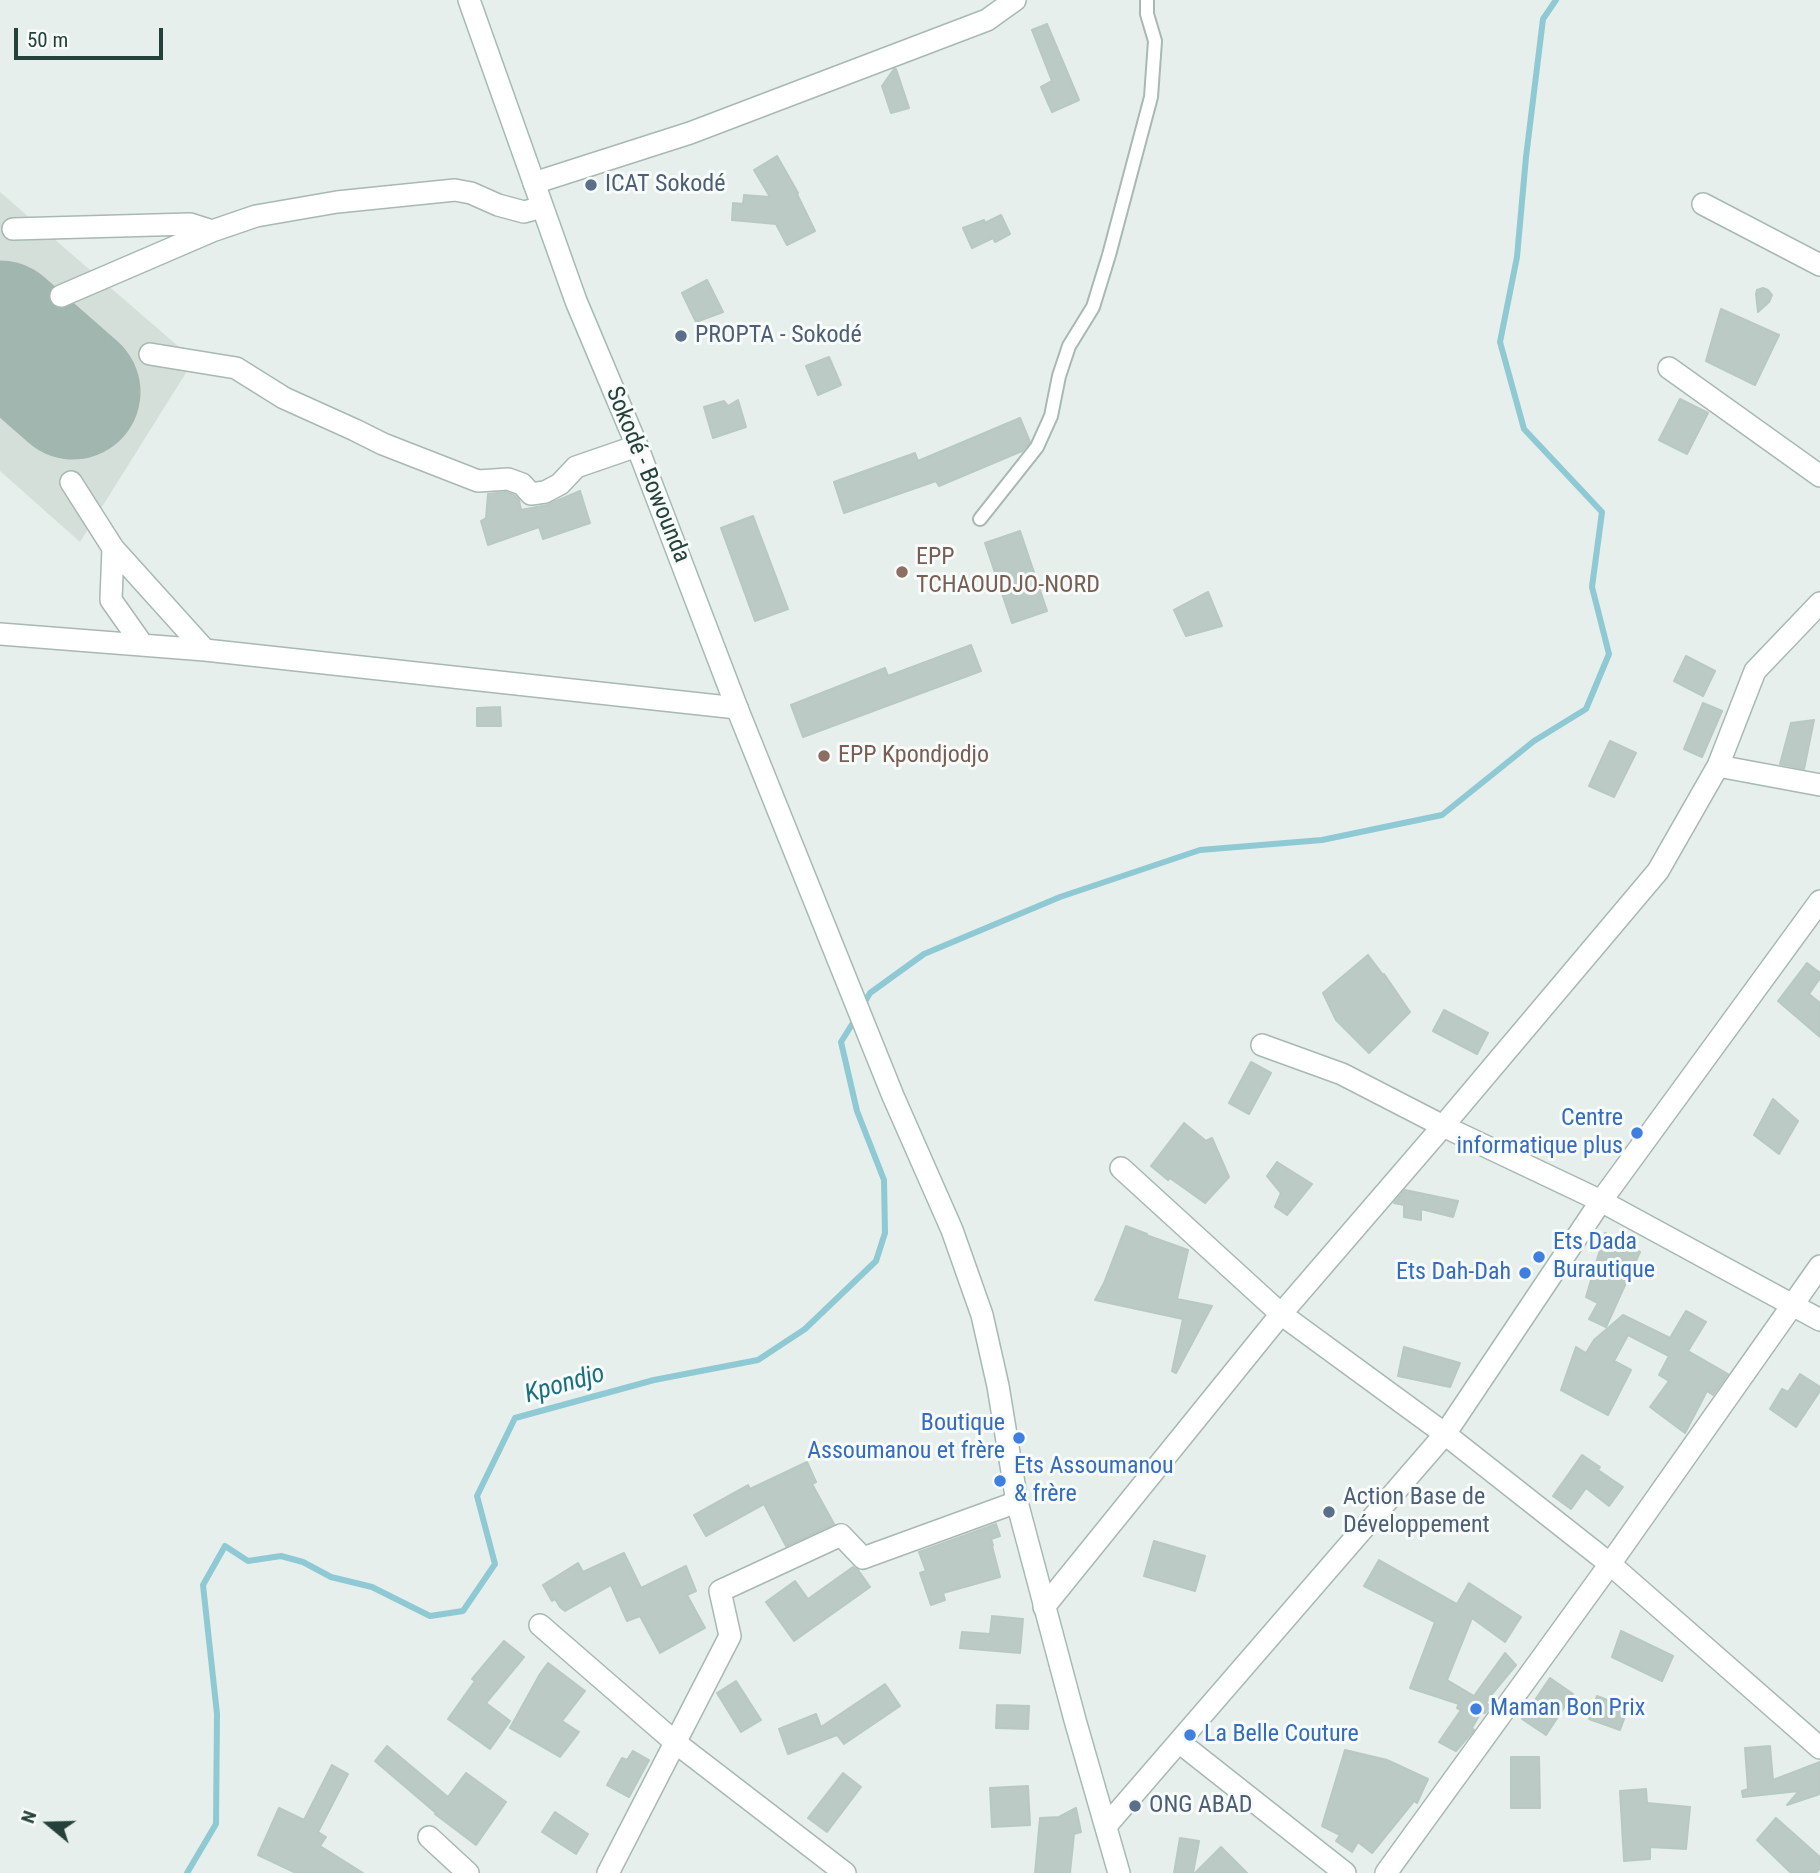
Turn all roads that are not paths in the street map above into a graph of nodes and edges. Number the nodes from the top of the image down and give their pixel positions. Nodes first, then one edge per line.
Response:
1 (469, 0) edge
2 (1015, 0) edge
3 (1147, 0) edge
4 (534, 183) junction
5 (1703, 204) dead end
6 (542, 207) junction
7 (13, 229) dead end
8 (212, 230) junction
9 (1820, 265) edge
10 (61, 296) dead end
11 (150, 354) dead end
12 (1669, 368) dead end
13 (637, 446) junction
14 (1820, 476) edge
15 (71, 482) dead end
16 (981, 519) dead end
17 (113, 548) junction
18 (1820, 603) edge
19 (0, 634) edge
20 (142, 644) junction
21 (205, 650) junction
22 (737, 708) junction
23 (1718, 766) junction
24 (1820, 786) edge
25 (1820, 901) edge
26 (1262, 1045) dead end
27 (1443, 1126) junction
28 (1121, 1168) dead end
29 (1601, 1201) junction
30 (1820, 1266) edge
31 (1791, 1305) junction
32 (1281, 1314) junction
33 (1820, 1320) edge
34 (1445, 1434) junction
35 (1017, 1502) junction
36 (1610, 1563) junction
37 (1044, 1607) junction
38 (540, 1625) dead end
39 (1179, 1742) junction
40 (676, 1743) junction
41 (1820, 1748) edge
42 (1106, 1826) junction
43 (429, 1837) dead end
44 (468, 1873) edge
45 (608, 1873) edge
46 (845, 1873) edge
47 (1119, 1873) edge
48 (1345, 1873) edge
49 (1386, 1873) edge

1 - 4 street, Sokodé - Bowounda
2 - 4 street
3 - 16 lane
4 - 6 street, Sokodé - Bowounda
5 - 9 street
6 - 8 street
6 - 13 street, Sokodé - Bowounda
7 - 8 street
8 - 10 street
11 - 13 street
12 - 14 street
13 - 22 street, Sokodé - Bowounda
15 - 17 street
17 - 20 street
17 - 21 street
18 - 23 street
19 - 20 street
20 - 21 street
21 - 22 street
22 - 35 street, Sokodé - Bowounda
23 - 24 street
23 - 27 street
25 - 29 street
26 - 27 street
27 - 29 street
27 - 32 street
28 - 32 street
29 - 31 street
29 - 34 street
30 - 31 street
31 - 33 street
31 - 36 street
32 - 34 street
32 - 37 street
34 - 36 street
34 - 39 street
35 - 37 street, Sokodé - Bowounda
35 - 40 street
36 - 41 street
36 - 49 street
37 - 42 street, Sokodé - Bowounda
38 - 40 street
39 - 42 street
39 - 48 street
40 - 45 street
40 - 46 street
42 - 47 street, Sokodé - Bowounda
43 - 44 street

